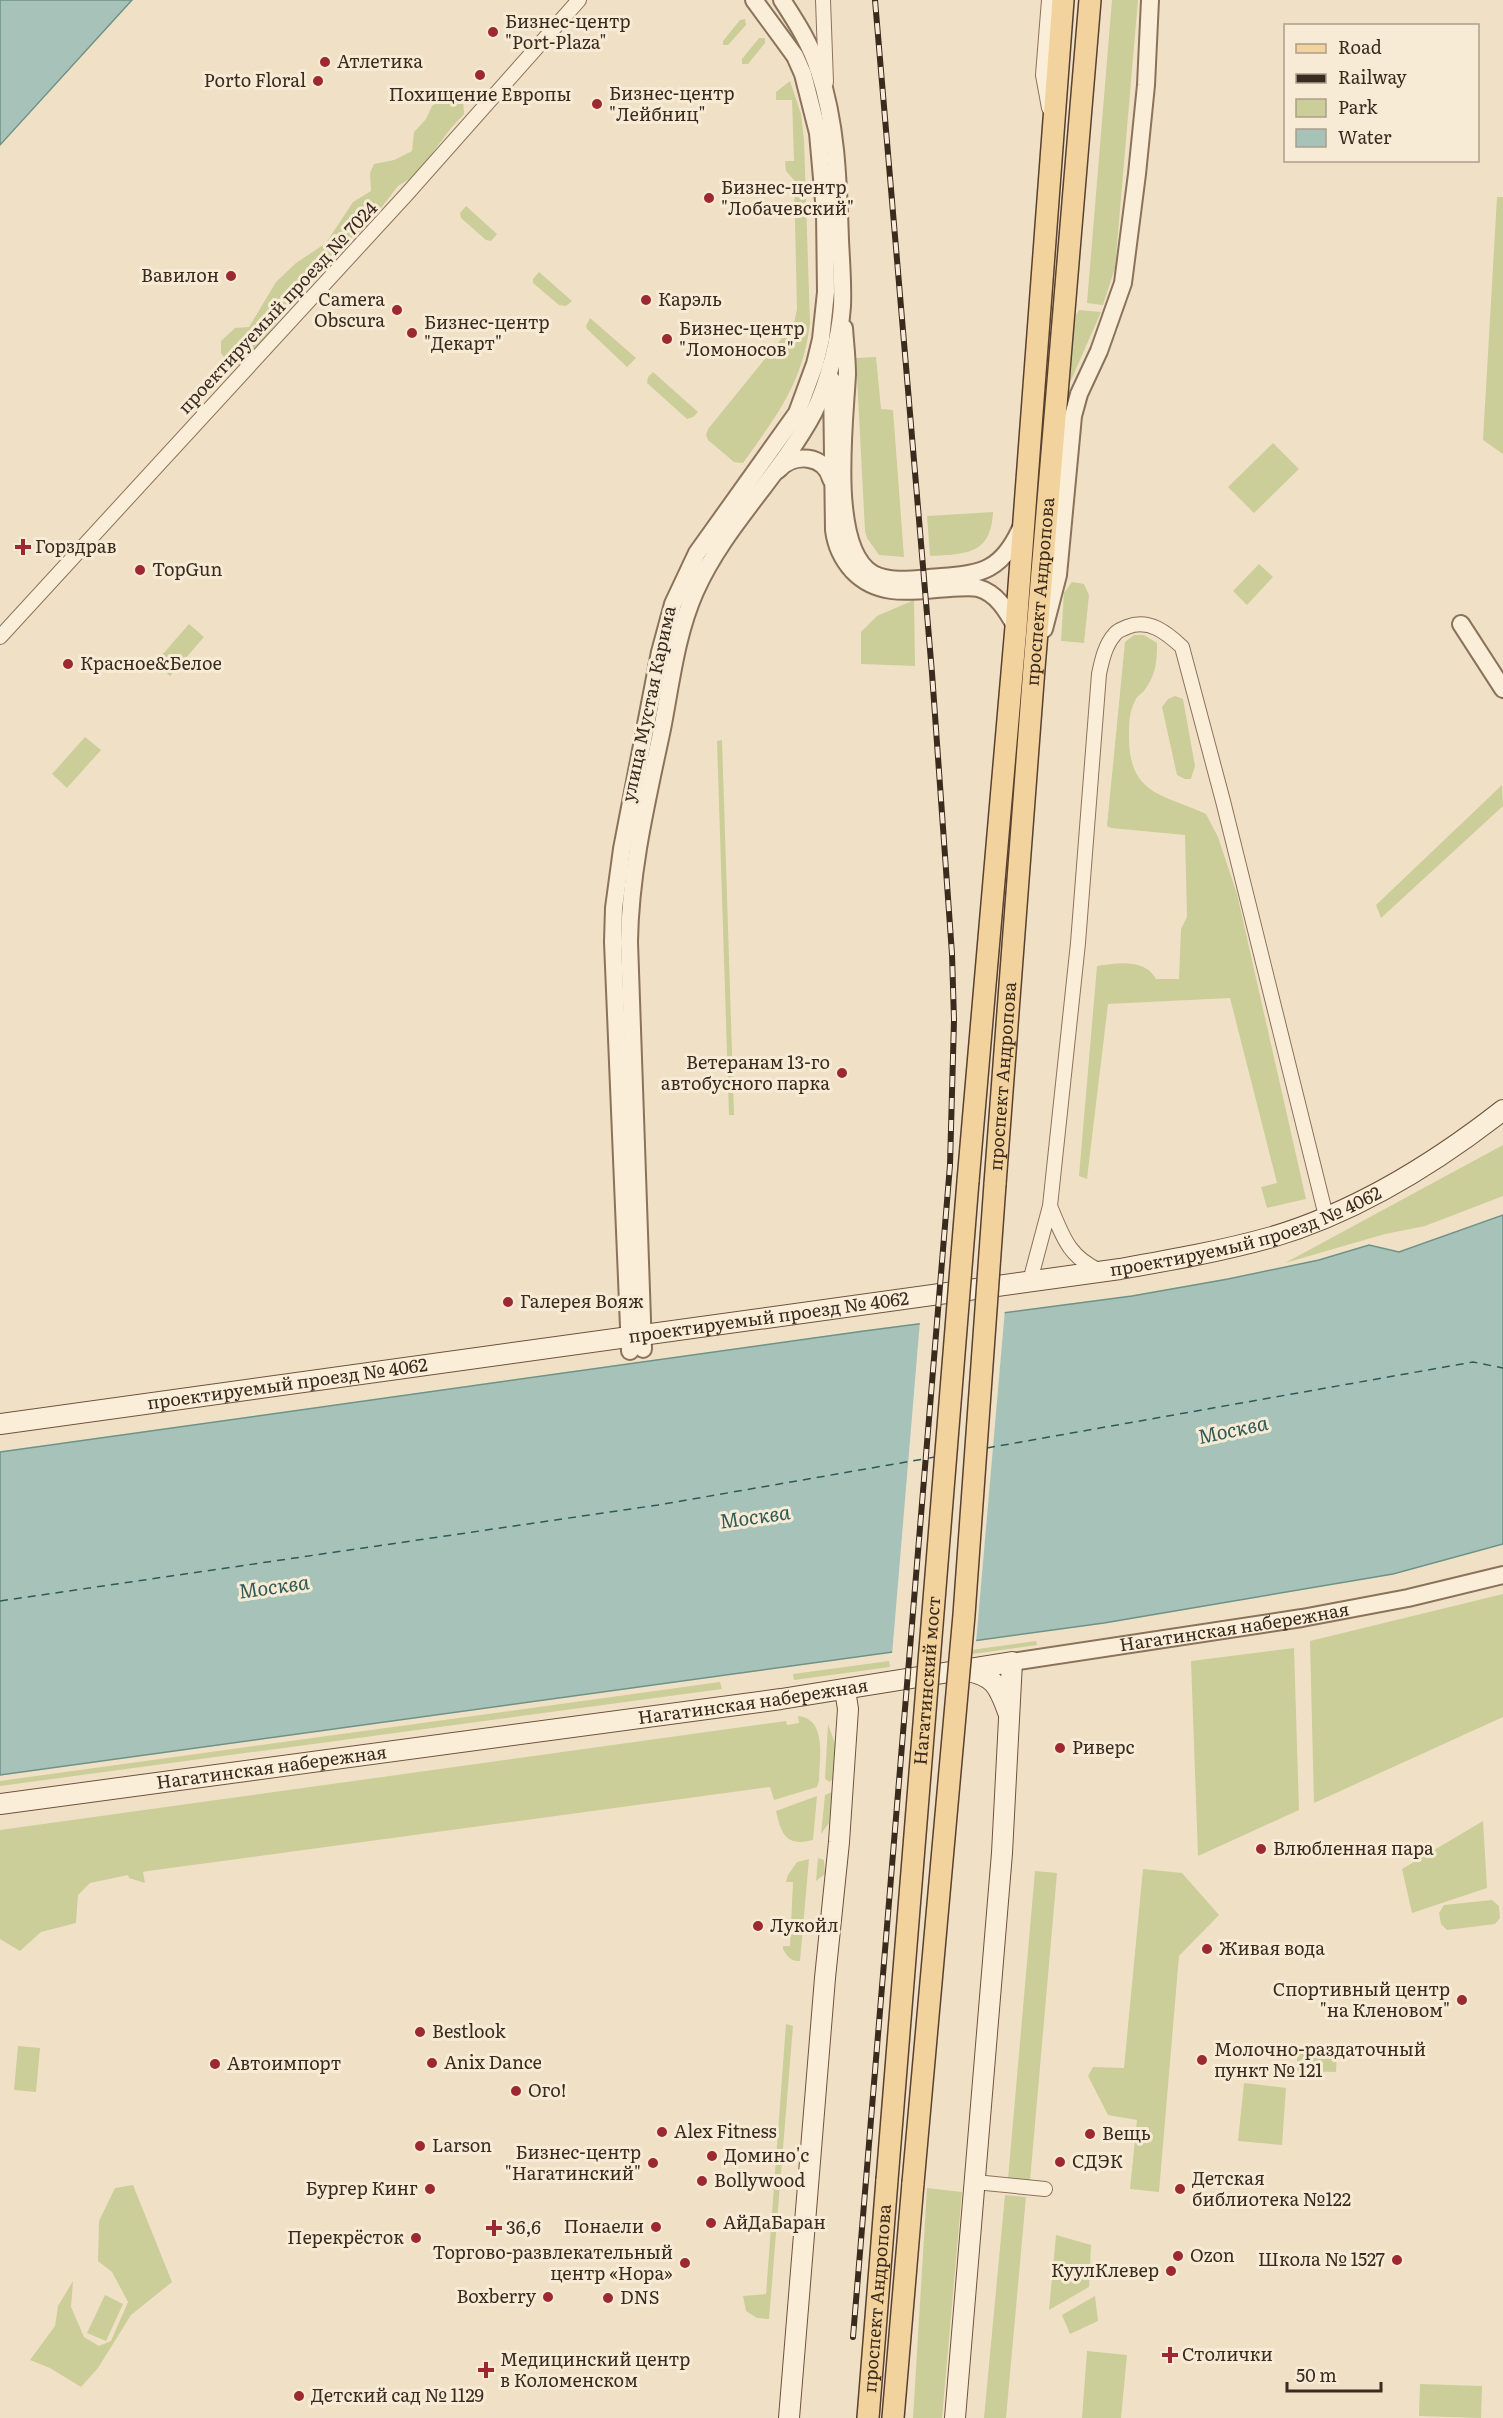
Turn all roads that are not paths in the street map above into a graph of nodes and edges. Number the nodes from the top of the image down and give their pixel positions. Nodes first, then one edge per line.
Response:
1 (579, 0) edge
2 (754, 0) edge
3 (782, 0) edge
4 (823, 0) edge
5 (1049, 0) edge
6 (1063, 0) edge
7 (1090, 0) edge
8 (1150, 0) edge
9 (819, 99) junction
10 (1053, 123) junction
11 (826, 292) junction
12 (842, 307) junction
13 (833, 355) junction
14 (824, 405) junction
15 (797, 414) junction
16 (842, 425) junction
17 (776, 473) junction
18 (832, 483) junction
19 (1025, 520) junction
20 (1461, 624) dead end
21 (1016, 627) junction
22 (0, 637) edge
23 (1034, 668) junction
24 (1503, 689) edge
25 (1503, 1110) edge
26 (1503, 1127) edge
27 (968, 1181) joint
28 (995, 1184) joint
29 (1050, 1206) junction
30 (1326, 1216) junction
31 (1100, 1271) junction
32 (1030, 1281) junction
33 (636, 1343) junction
34 (0, 1424) edge
35 (0, 1437) edge
36 (1503, 1575) edge
37 (1012, 1662) junction
38 (964, 1670) junction
39 (845, 1689) junction
40 (1010, 1717) junction
41 (0, 1804) edge
42 (887, 2180) joint
43 (975, 2182) junction
44 (913, 2183) joint
45 (1045, 2189) dead end
46 (789, 2418) edge
47 (868, 2418) edge
48 (893, 2418) edge
49 (955, 2418) edge

1 - 22 street, проектируемый проезд № 7024
2 - 9 street
3 - 9 street
4 - 9 street, улица Мустая Карима
5 - 10 street
6 - 10 main road, проспект Андропова
7 - 23 main road, проспект Андропова
8 - 23 street
9 - 11 street, улица Мустая Карима
9 - 12 street, улица Мустая Карима
10 - 19 main road, проспект Андропова
11 - 13 street
11 - 15 street, улица Мустая Карима
12 - 13 street, улица Мустая Карима
12 - 16 street
13 - 14 street
14 - 15 street
14 - 16 street
14 - 17 street, улица Мустая Карима
14 - 18 street
15 - 33 street, улица Мустая Карима
16 - 19 street
17 - 18 street
17 - 33 street, улица Мустая Карима
18 - 21 street
19 - 21 main road, проспект Андропова
20 - 24 street
21 - 27 main road, проспект Андропова
23 - 28 main road, проспект Андропова
25 - 30 main road, проектируемый проезд № 4062
26 - 33 main road, проектируемый проезд № 4062
27 - 42 main road, Нагатинский мост, bridge
28 - 44 main road, Нагатинский мост, bridge
29 - 30 street
29 - 31 street
29 - 32 street
30 - 31 main road, проектируемый проезд № 4062
31 - 32 main road, проектируемый проезд № 4062
32 - 33 main road, проектируемый проезд № 4062
33 - 34 main road, проектируемый проезд № 4062
33 - 35 main road, проектируемый проезд № 4062
36 - 37 street, Нагатинская набережная
37 - 38 main road, Нагатинская набережная
37 - 40 main road
38 - 39 main road, Нагатинская набережная
38 - 40 main road
39 - 41 main road, Нагатинская набережная
39 - 46 main road
40 - 43 main road
42 - 47 main road, проспект Андропова
43 - 45 street
43 - 49 main road
44 - 48 main road, проспект Андропова

